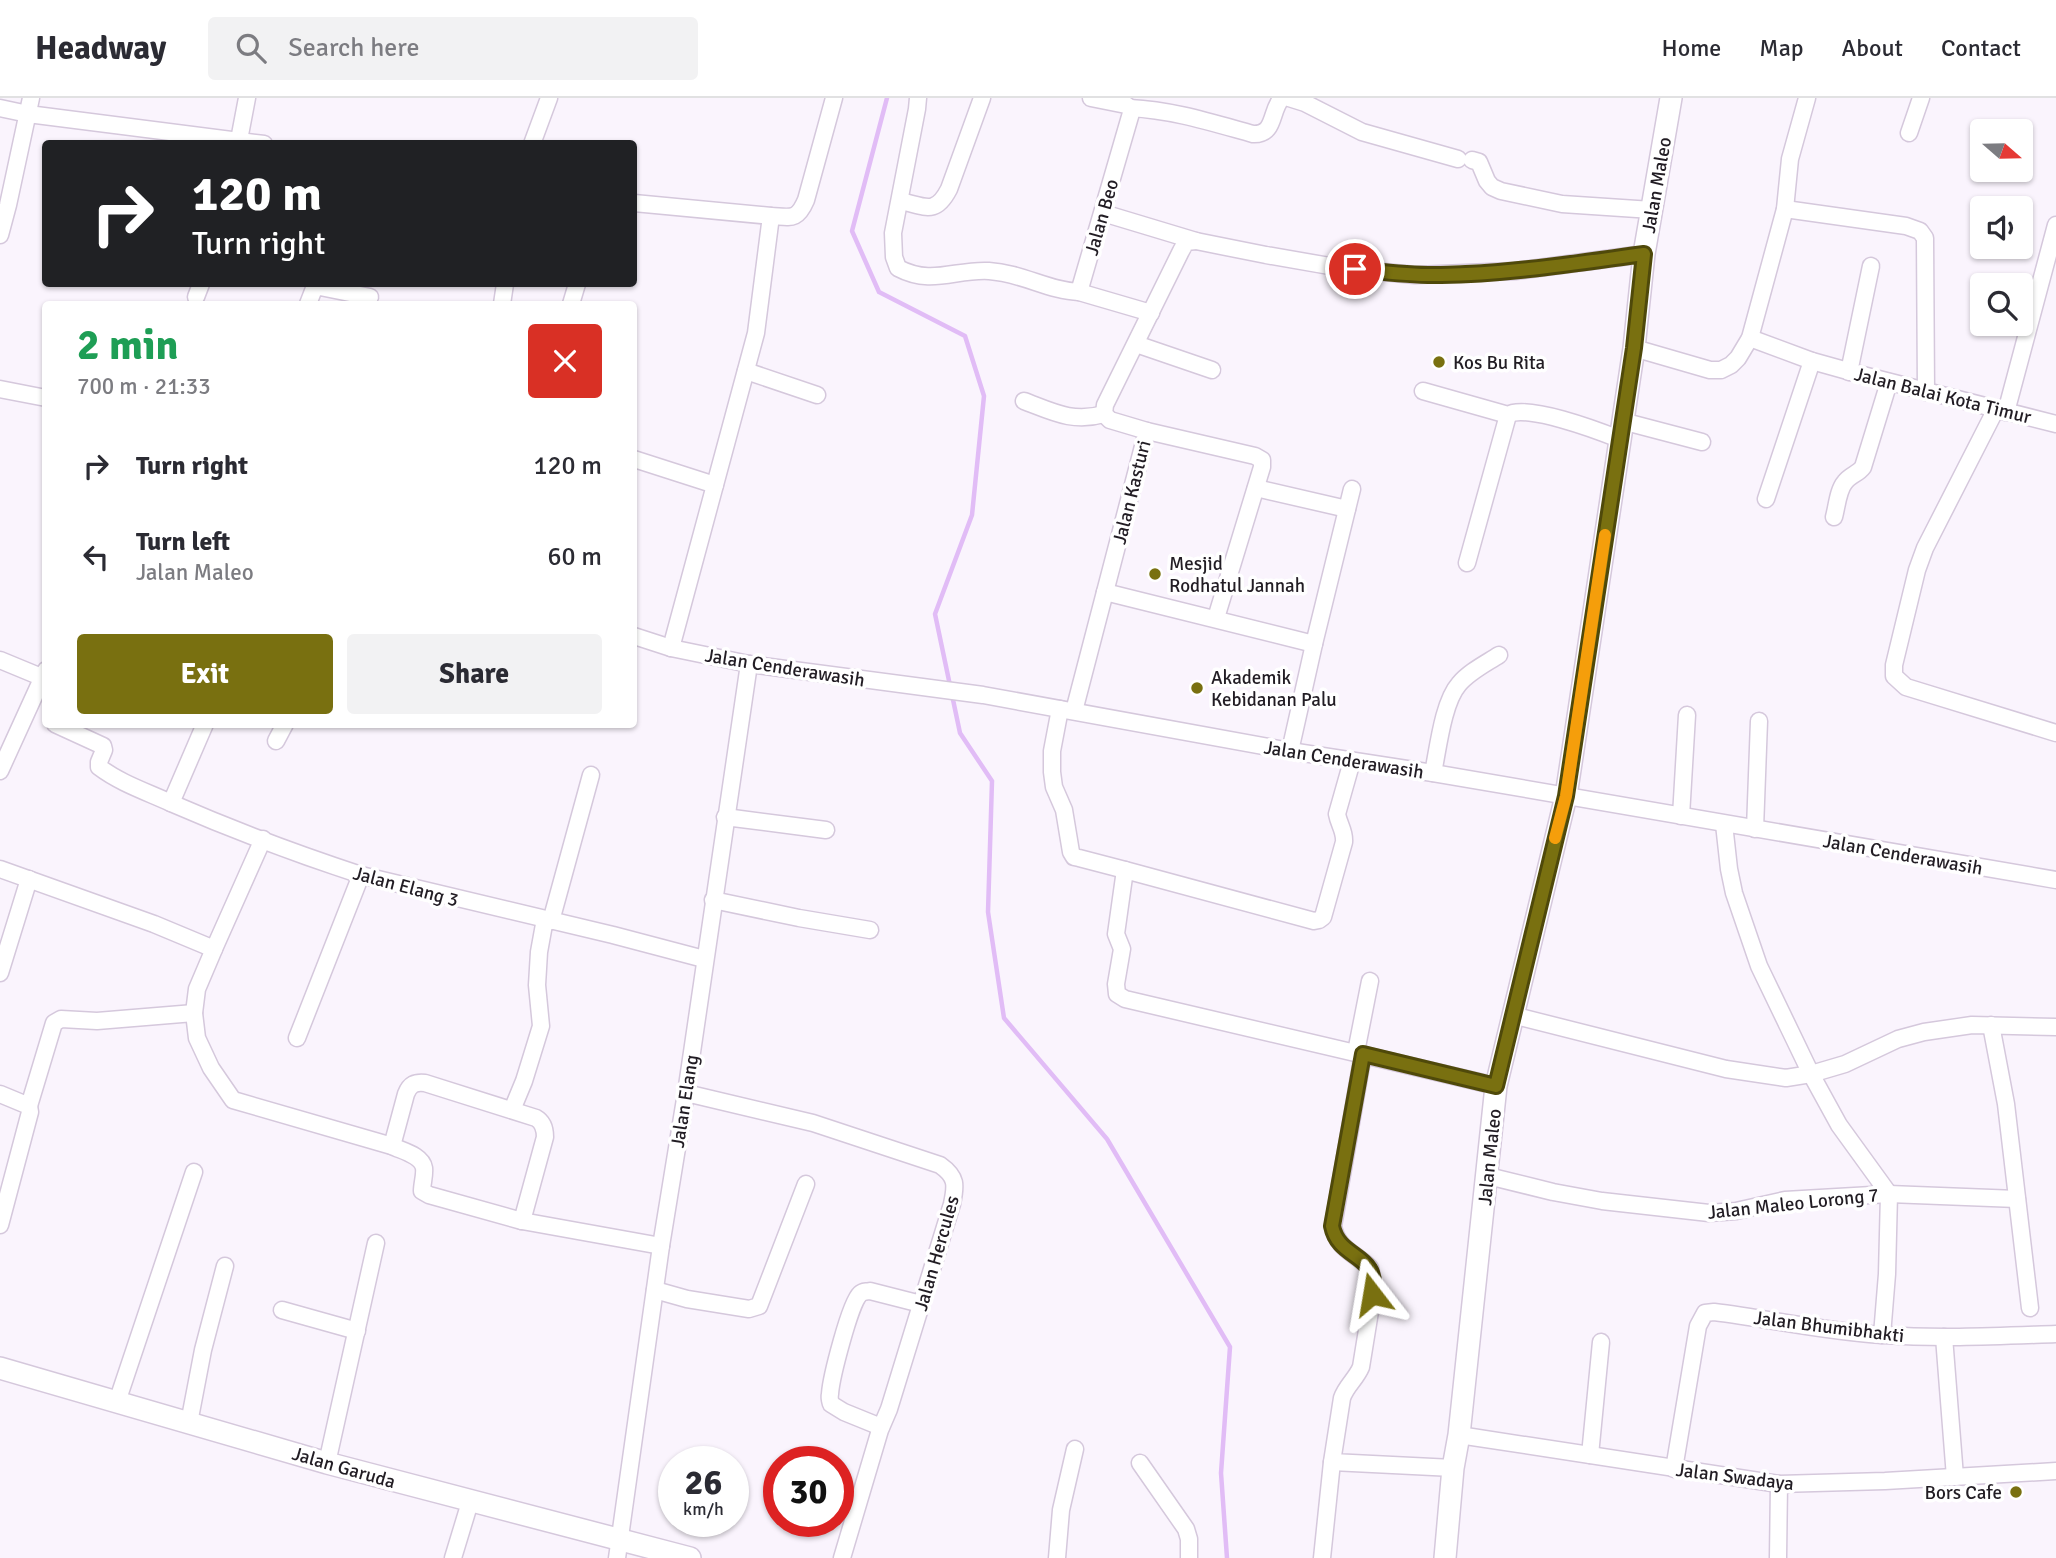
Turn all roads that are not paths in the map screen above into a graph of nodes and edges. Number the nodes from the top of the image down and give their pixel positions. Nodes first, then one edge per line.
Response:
1 (247, 98) edge
2 (549, 98) edge
3 (834, 98) edge
4 (918, 98) edge
5 (982, 98) edge
6 (1091, 98) edge
7 (1282, 98) edge
8 (1289, 98) edge
9 (1671, 98) edge
10 (1808, 98) edge
11 (1921, 98) edge
12 (0, 108) edge
13 (1130, 108) junction
14 (28, 115) edge
15 (1909, 133) dead end
16 (239, 140) joint
17 (533, 140) edge
18 (900, 201) junction
19 (637, 203) edge
20 (1785, 209) junction
21 (1652, 210) junction
22 (1103, 213) junction
23 (769, 225) junction
24 (2056, 225) edge
25 (0, 235) edge
26 (1196, 241) junction
27 (1644, 254) junction
28 (1871, 266) dead end
29 (321, 287) edge
30 (1079, 292) junction
31 (370, 297) dead end
32 (1151, 313) junction
33 (1750, 338) junction
34 (1136, 344) junction
35 (1634, 348) junction
36 (1812, 361) junction
37 (1212, 370) dead end
38 (746, 371) junction
39 (1849, 372) junction
40 (1889, 382) junction
41 (0, 389) edge
42 (1423, 391) dead end
43 (1926, 392) junction
44 (817, 395) dead end
45 (42, 397) edge
46 (1024, 401) dead end
47 (2001, 410) junction
48 (1104, 414) junction
49 (1508, 415) junction
50 (2056, 424) edge
51 (1621, 430) junction
52 (1147, 432) junction
53 (1702, 442) dead end
54 (637, 460) edge
55 (715, 485) junction
56 (1256, 488) junction
57 (1352, 489) dead end
58 (1766, 499) dead end
59 (1347, 509) junction
60 (1834, 517) dead end
61 (1467, 563) dead end
62 (1105, 592) junction
63 (1216, 618) junction
64 (637, 637) edge
65 (1314, 645) junction
66 (671, 648) junction
67 (1499, 655) dead end
68 (0, 660) edge
69 (749, 664) junction
70 (42, 674) edge
71 (42, 679) edge
72 (1067, 710) junction
73 (26, 712) junction
74 (1687, 715) dead end
75 (42, 718) edge
76 (1759, 721) dead end
77 (63, 728) edge
78 (203, 728) edge
79 (283, 728) edge
80 (2056, 733) edge
81 (276, 741) dead end
82 (1290, 751) junction
83 (1352, 761) junction
84 (0, 771) edge
85 (1433, 773) junction
86 (591, 775) dead end
87 (1566, 796) junction
88 (171, 803) junction
89 (1681, 816) junction
90 (725, 817) junction
91 (1724, 824) junction
92 (1755, 829) junction
93 (826, 830) dead end
94 (262, 839) junction
95 (0, 869) edge
96 (1125, 870) junction
97 (361, 875) junction
98 (29, 879) junction
99 (2056, 880) edge
100 (713, 900) junction
101 (548, 920) junction
102 (870, 930) dead end
103 (214, 949) junction
104 (704, 960) junction
105 (0, 974) edge
106 (1370, 981) dead end
107 (194, 1013) junction
108 (1512, 1015) junction
109 (1990, 1025) junction
110 (2056, 1027) edge
111 (297, 1038) dead end
112 (1359, 1053) junction
113 (1811, 1074) junction
114 (1496, 1086) junction
115 (686, 1093) junction
116 (0, 1094) edge
117 (29, 1106) junction
118 (512, 1110) junction
119 (392, 1146) junction
120 (194, 1172) dead end
121 (1488, 1176) junction
122 (806, 1184) dead end
123 (1889, 1194) junction
124 (2017, 1199) junction
125 (522, 1221) junction
126 (0, 1225) edge
127 (376, 1243) dead end
128 (661, 1246) junction
129 (225, 1266) dead end
130 (654, 1290) junction
131 (921, 1304) junction
132 (2030, 1308) dead end
133 (282, 1310) dead end
134 (357, 1331) junction
135 (2056, 1334) edge
136 (1882, 1335) junction
137 (1944, 1337) junction
138 (1601, 1342) dead end
139 (0, 1368) edge
140 (117, 1402) junction
141 (189, 1423) junction
142 (881, 1427) junction
143 (1459, 1435) junction
144 (1075, 1450) dead end
145 (1590, 1455) junction
146 (1332, 1462) junction
147 (327, 1463) junction
148 (1140, 1463) dead end
149 (1453, 1468) junction
150 (1674, 1469) junction
151 (2056, 1471) edge
152 (1955, 1478) junction
153 (1779, 1484) junction
154 (470, 1502) junction
155 (619, 1549) edge
156 (453, 1558) edge
157 (690, 1558) edge
158 (842, 1558) edge
159 (1057, 1558) edge
160 (1189, 1558) edge
161 (1322, 1558) edge
162 (1445, 1558) edge
163 (1778, 1558) edge

1 - 16 street
2 - 17 street
3 - 23 street
4 - 18 street
5 - 18 street
6 - 13 street
7 - 13 street
8 - 21 street
9 - 21 street, Jalan Maleo
10 - 20 street
11 - 15 street
12 - 14 street
13 - 22 street, Jalan Beo
14 - 16 street
14 - 25 street
18 - 30 street
19 - 23 street
20 - 33 street
20 - 43 street
21 - 27 street, Jalan Maleo
22 - 26 street
22 - 30 street, Jalan Beo
23 - 38 street
24 - 47 street
26 - 27 street
26 - 32 street
27 - 35 street, Jalan Maleo
28 - 39 street
29 - 31 street
30 - 32 street
32 - 34 street
33 - 35 street
33 - 36 street, Jalan Balai Kota Timur
34 - 37 street
34 - 48 street
35 - 51 street, Jalan Maleo
36 - 39 street, Jalan Balai Kota Timur
36 - 58 street
38 - 44 street
38 - 55 street
39 - 40 street, Jalan Balai Kota Timur
40 - 43 street, Jalan Balai Kota Timur
40 - 60 street
41 - 45 street
42 - 49 street
43 - 47 street, Jalan Balai Kota Timur
46 - 48 street
47 - 50 street, Jalan Balai Kota Timur
47 - 80 street
48 - 52 street, Jalan Kasturi
49 - 51 street
49 - 61 street
51 - 53 street
51 - 87 street, Jalan Maleo
52 - 56 street
52 - 62 street, Jalan Kasturi
54 - 55 street
55 - 66 street
56 - 59 street
56 - 63 street
57 - 59 street
59 - 65 street
62 - 63 street
62 - 72 street, Jalan Kasturi
63 - 65 street
64 - 66 street, Jalan Cenderawasih
65 - 82 street
66 - 69 street, Jalan Cenderawasih
67 - 85 street
68 - 70 street
69 - 72 street, Jalan Cenderawasih
69 - 90 street, Jalan Elang
71 - 73 street
72 - 82 street, Jalan Cenderawasih
72 - 96 street, Jalan Kasturi
73 - 75 street
73 - 84 street
74 - 89 street
76 - 92 street
77 - 88 street, Jalan Elang 3
78 - 88 street
79 - 81 street
82 - 83 street, Jalan Cenderawasih
83 - 85 street, Jalan Cenderawasih
83 - 96 street
85 - 87 street, Jalan Cenderawasih
86 - 101 street
87 - 89 street, Jalan Cenderawasih
87 - 108 street, Jalan Maleo
88 - 94 street, Jalan Elang 3
89 - 91 street, Jalan Cenderawasih
90 - 93 street
90 - 100 street, Jalan Elang
91 - 92 street, Jalan Cenderawasih
91 - 113 street
92 - 99 street, Jalan Cenderawasih
94 - 97 street, Jalan Elang 3
94 - 103 street
95 - 98 street
96 - 112 street
97 - 101 street, Jalan Elang 3
97 - 111 street
98 - 103 street
98 - 105 street
100 - 102 street
100 - 104 street, Jalan Elang
101 - 104 street, Jalan Elang 3
101 - 118 street
103 - 107 street
104 - 115 street, Jalan Elang
106 - 112 street
107 - 117 street
107 - 119 street
108 - 113 street
108 - 114 street, Jalan Maleo
109 - 110 street
109 - 113 street
109 - 124 street
112 - 114 street
112 - 146 street
113 - 123 street
114 - 121 street, Jalan Maleo
115 - 128 street, Jalan Elang
115 - 131 street, Jalan Hercules
116 - 117 street
117 - 126 street
118 - 119 street
118 - 125 street
119 - 125 street
120 - 140 street
121 - 123 street, Jalan Maleo Lorong 7
121 - 143 street, Jalan Maleo
122 - 130 street
123 - 124 street, Jalan Maleo Lorong 7
123 - 136 street
124 - 132 street
125 - 128 street
127 - 134 street
128 - 130 street, Jalan Elang
129 - 141 street
130 - 155 street, Jalan Elang
131 - 142 street, Jalan Hercules
131 - 142 street
133 - 134 street
134 - 147 street
135 - 137 street, Jalan Bhumibhakti
136 - 137 street, Jalan Bhumibhakti
136 - 150 street, Jalan Bhumibhakti
137 - 152 street
138 - 145 street
139 - 140 street, Jalan Garuda
140 - 141 street, Jalan Garuda
141 - 147 street, Jalan Garuda
142 - 158 street, Jalan Hercules
143 - 145 street, Jalan Swadaya
143 - 149 street, Jalan Maleo
144 - 159 street
145 - 150 street, Jalan Swadaya
146 - 149 street
146 - 161 street
147 - 154 street, Jalan Garuda
148 - 160 street
149 - 162 street, Jalan Maleo
150 - 153 street, Jalan Swadaya
151 - 152 street, Jalan Swadaya
152 - 153 street, Jalan Swadaya
153 - 163 street
154 - 155 street, Jalan Garuda
154 - 156 street
155 - 157 street, Jalan Garuda

